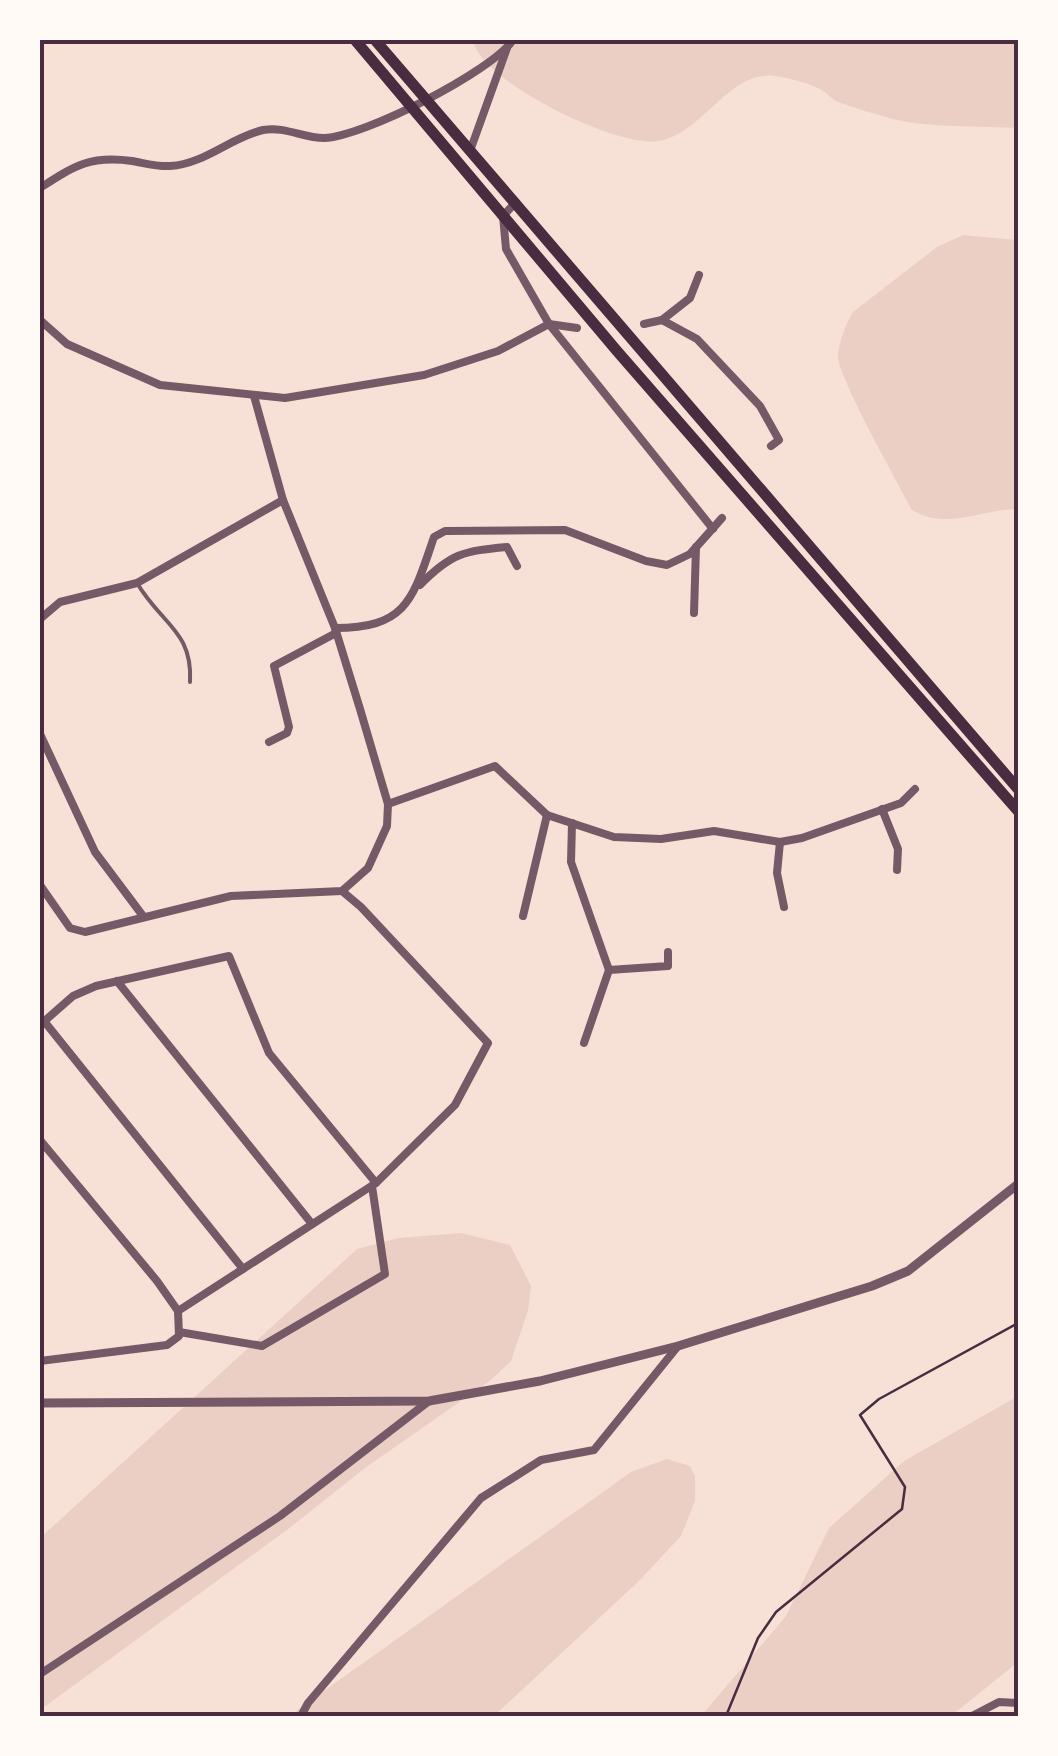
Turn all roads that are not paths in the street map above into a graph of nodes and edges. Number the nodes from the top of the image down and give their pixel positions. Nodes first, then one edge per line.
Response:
1 (354, 40) edge
2 (375, 40) edge
3 (510, 44) edge
4 (470, 151) junction
5 (40, 188) edge
6 (516, 202) junction
7 (503, 216) junction
8 (699, 275) dead end
9 (40, 320) edge
10 (662, 320) junction
11 (550, 324) junction
12 (644, 324) dead end
13 (577, 328) dead end
14 (254, 396) junction
15 (771, 446) dead end
16 (283, 500) junction
17 (722, 518) dead end
18 (712, 529) junction
19 (696, 548) junction
20 (517, 566) dead end
21 (138, 583) junction
22 (417, 588) junction
23 (694, 613) dead end
24 (40, 619) edge
25 (335, 631) junction
26 (190, 682) dead end
27 (40, 734) edge
28 (268, 742) dead end
29 (915, 789) dead end
30 (1018, 789) edge
31 (388, 804) junction
32 (882, 810) junction
33 (1018, 810) edge
34 (547, 816) junction
35 (572, 823) junction
36 (780, 842) junction
37 (897, 870) dead end
38 (40, 885) edge
39 (342, 891) junction
40 (784, 908) dead end
41 (143, 916) junction
42 (523, 916) dead end
43 (668, 952) dead end
44 (610, 970) junction
45 (117, 981) junction
46 (42, 1023) edge
47 (584, 1043) dead end
48 (40, 1140) edge
49 (374, 1184) junction
50 (1018, 1184) edge
51 (312, 1224) junction
52 (243, 1269) junction
53 (178, 1312) junction
54 (179, 1332) junction
55 (678, 1346) junction
56 (40, 1361) edge
57 (429, 1400) junction
58 (40, 1404) edge
59 (40, 1674) edge
60 (1018, 1703) edge
61 (301, 1716) edge
62 (972, 1716) edge

1 - 7 main road
2 - 4 main road
3 - 4 street
3 - 5 street
4 - 6 main road
6 - 7 street
6 - 30 main road
7 - 11 street
7 - 33 main road
8 - 10 street
9 - 14 street
10 - 12 street
10 - 15 street
11 - 13 street
11 - 14 street
11 - 18 street
14 - 16 street
16 - 21 street
16 - 25 street
17 - 18 street
18 - 19 street
19 - 22 street
19 - 23 street
20 - 22 street
21 - 24 street
21 - 26 lane
22 - 25 street
25 - 28 street
25 - 31 street
27 - 41 street
29 - 32 street
31 - 34 street
31 - 39 street
32 - 36 street
32 - 37 street
34 - 35 street
34 - 42 street
35 - 36 street
35 - 44 street
36 - 40 street
38 - 41 street
39 - 41 street
39 - 49 street
43 - 44 street
44 - 47 street
45 - 46 street
45 - 49 street
45 - 51 street
46 - 52 street
48 - 53 street
49 - 51 street
49 - 54 street
50 - 55 street
51 - 52 street
52 - 53 street
53 - 54 street
54 - 56 street
55 - 57 street
55 - 61 street
57 - 58 street
57 - 59 street
60 - 62 street

